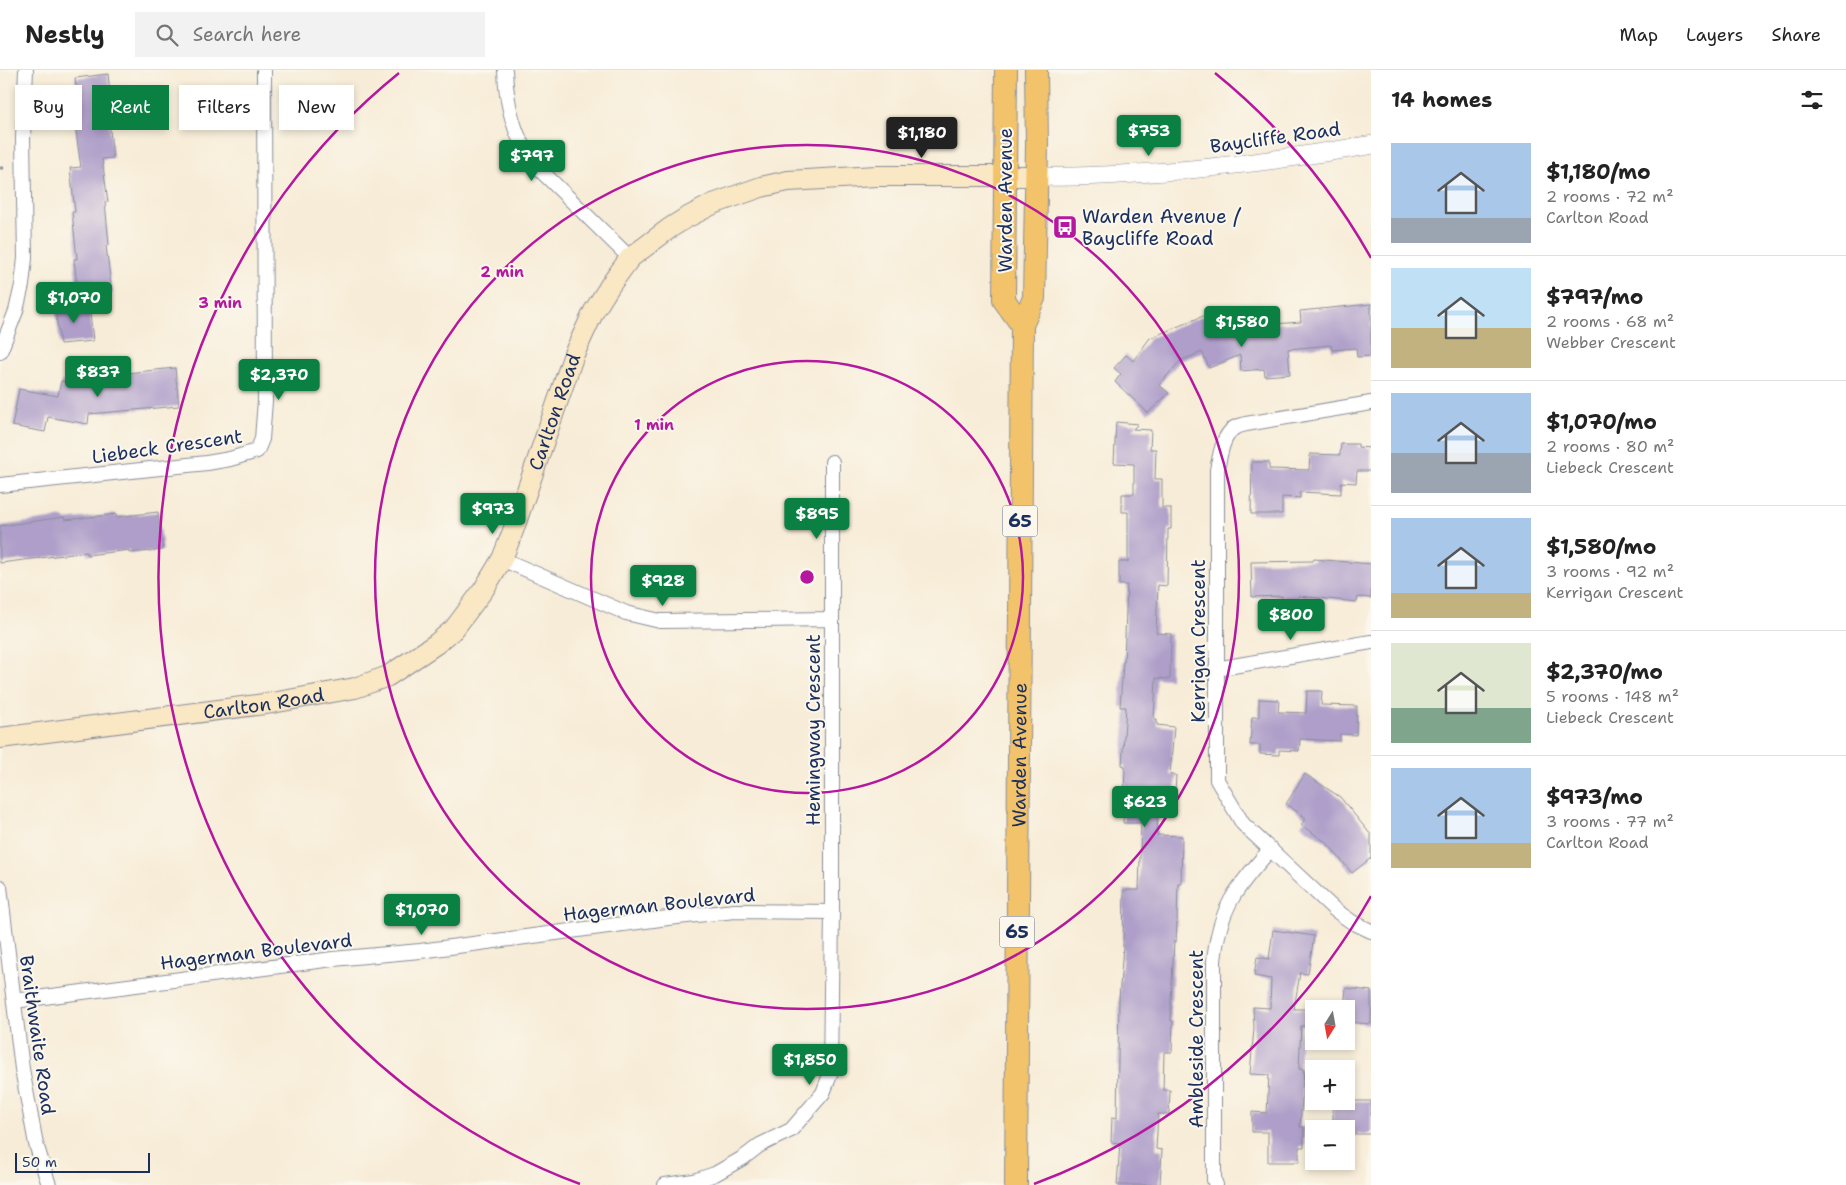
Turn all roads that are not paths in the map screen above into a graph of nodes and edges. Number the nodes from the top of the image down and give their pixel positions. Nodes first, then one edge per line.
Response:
1 (26, 70) edge
2 (264, 70) edge
3 (504, 70) edge
4 (1006, 70) edge
5 (1036, 70) edge
6 (1371, 145) edge
7 (1005, 175) junction
8 (1036, 176) junction
9 (630, 258) junction
10 (1022, 325) junction
11 (0, 352) edge
12 (1371, 403) edge
13 (832, 462) dead end
14 (0, 486) edge
15 (502, 559) junction
16 (831, 619) junction
17 (1371, 642) edge
18 (1216, 669) junction
19 (0, 738) edge
20 (1271, 849) junction
21 (0, 887) edge
22 (832, 912) junction
23 (1371, 931) edge
24 (14, 1001) junction
25 (49, 1185) edge
26 (665, 1185) edge
27 (1016, 1185) edge
28 (1216, 1185) edge

1 - 11 street
2 - 14 street, Liebeck Crescent
3 - 9 street
4 - 7 main road, Warden Avenue
5 - 8 main road, Warden Avenue / 65
6 - 8 street, Baycliffe Road
7 - 8 main road, Carlton Road
7 - 9 main road, Carlton Road
7 - 10 main road, Warden Avenue
8 - 10 main road, Warden Avenue / 65
9 - 15 main road, Carlton Road
10 - 27 main road, Warden Avenue / 65
12 - 18 street, Kerrigan Crescent
13 - 16 street
15 - 16 street, Hemingway Crescent
15 - 19 main road, Carlton Road
16 - 22 street, Hemingway Crescent
17 - 18 street
18 - 20 street, Kerrigan Crescent
20 - 23 street, Kerrigan Crescent
20 - 28 street, Ambleside Crescent
21 - 24 street, Braithwaite Road
22 - 24 street, Hagerman Boulevard
22 - 26 street
24 - 25 street, Braithwaite Road

